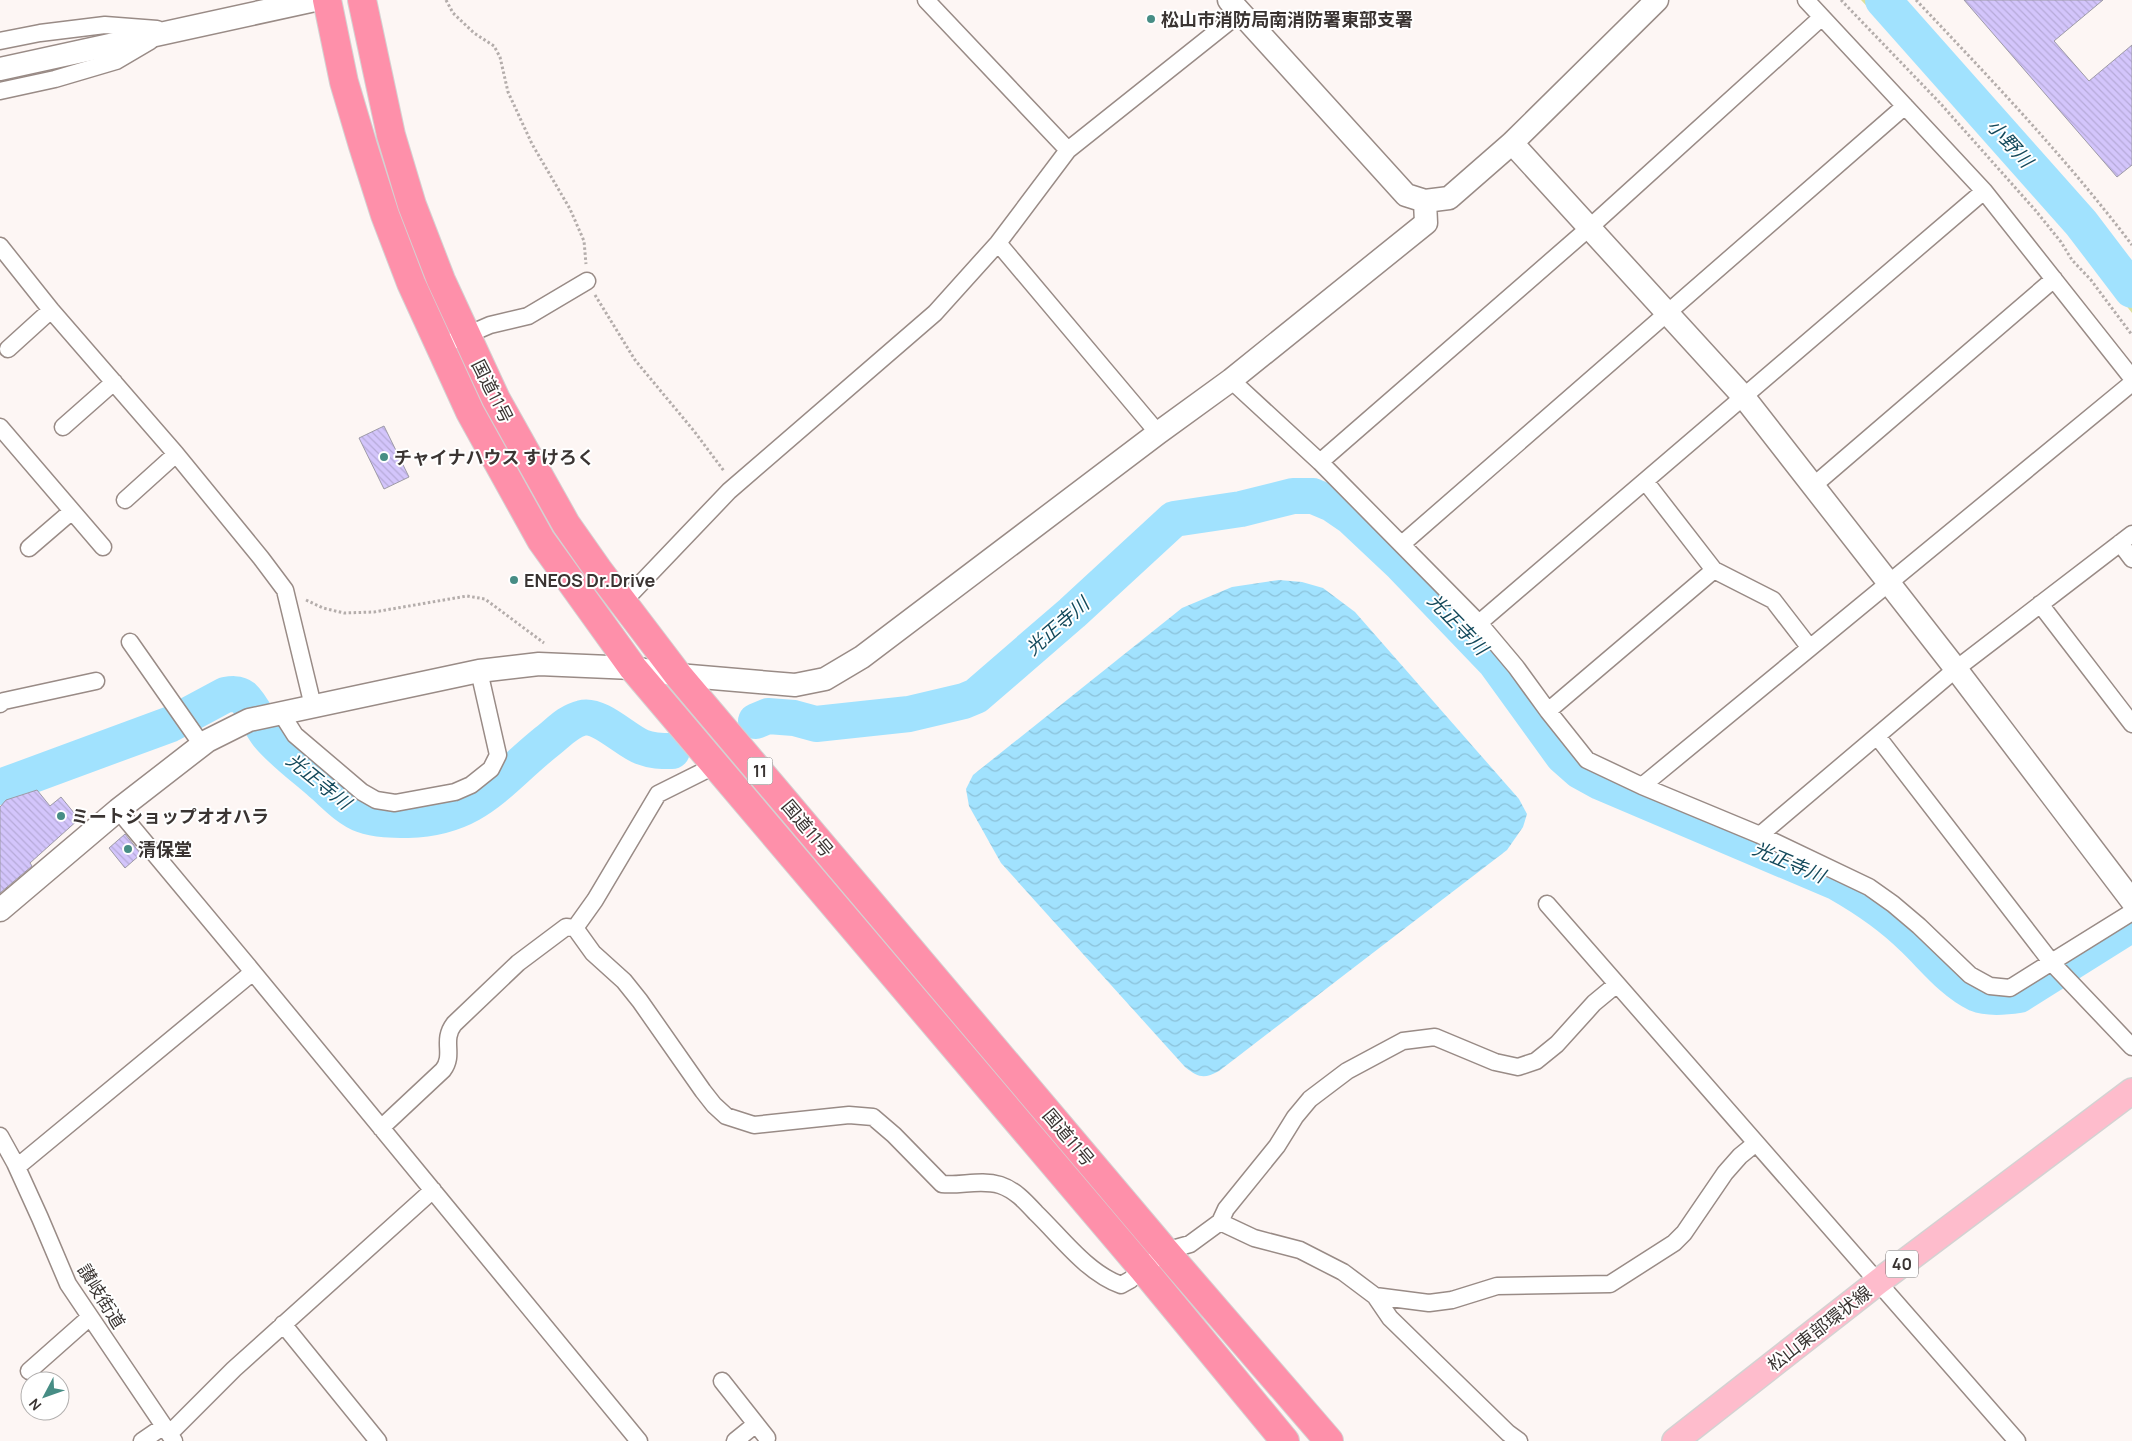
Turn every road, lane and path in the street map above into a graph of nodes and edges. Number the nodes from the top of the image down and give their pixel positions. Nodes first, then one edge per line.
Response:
1 (315, 0) edge
2 (327, 0) edge
3 (362, 0) edge
4 (446, 0) edge
5 (926, 0) edge
6 (1657, 0) edge
7 (1806, 0) edge
8 (1841, 0) edge
9 (1916, 0) edge
10 (1235, 7) edge
11 (1822, 18) junction
12 (170, 30) junction
13 (0, 41) edge
14 (0, 69) edge
15 (0, 91) edge
16 (1905, 106) junction
17 (1512, 143) junction
18 (1068, 150) junction
19 (1984, 191) junction
20 (1425, 201) junction
21 (1589, 228) junction
22 (998, 243) junction
23 (2132, 245) edge
24 (0, 246) edge
25 (2054, 279) junction
26 (587, 281) junction
27 (51, 310) junction
28 (1667, 313) junction
29 (466, 335) junction
30 (2132, 335) edge
31 (440, 347) junction
32 (8, 349) dead end
33 (2132, 378) edge
34 (1232, 380) junction
35 (114, 382) junction
36 (2132, 383) edge
37 (1743, 396) junction
38 (0, 427) edge
39 (63, 427) dead end
40 (1158, 433) junction
41 (176, 454) junction
42 (1320, 462) junction
43 (1645, 481) junction
44 (1813, 486) junction
45 (729, 491) junction
46 (124, 500) dead end
47 (72, 511) junction
48 (2126, 539) edge
49 (1402, 544) junction
50 (103, 547) dead end
51 (29, 548) dead end
52 (2132, 559) edge
53 (1714, 570) junction
54 (1889, 584) junction
55 (285, 590) junction
56 (623, 602) junction
57 (2040, 604) junction
58 (1479, 623) junction
59 (130, 642) dead end
60 (1810, 648) junction
61 (556, 665) junction
62 (633, 668) junction
63 (1956, 669) junction
64 (479, 671) junction
65 (678, 675) junction
66 (96, 681) dead end
67 (0, 704) edge
68 (313, 706) junction
69 (1548, 712) junction
70 (266, 717) junction
71 (2132, 724) edge
72 (1877, 736) junction
73 (202, 745) junction
74 (716, 765) junction
75 (1642, 786) junction
76 (118, 810) junction
77 (1760, 835) junction
78 (2132, 901) edge
79 (1547, 904) dead end
80 (0, 910) edge
81 (2132, 912) edge
82 (575, 928) junction
83 (2052, 963) junction
84 (253, 972) junction
85 (1617, 984) junction
86 (2132, 1047) edge
87 (2132, 1091) edge
88 (382, 1128) junction
89 (0, 1136) edge
90 (1756, 1143) junction
91 (17, 1167) junction
92 (433, 1190) junction
93 (1220, 1222) junction
94 (1165, 1251) junction
95 (1143, 1269) junction
96 (1878, 1282) junction
97 (1375, 1296) junction
98 (90, 1317) junction
99 (283, 1324) junction
100 (28, 1371) dead end
101 (722, 1381) dead end
102 (756, 1424) junction
103 (169, 1434) edge
104 (767, 1438) dead end
105 (142, 1441) edge
106 (378, 1441) edge
107 (639, 1441) edge
108 (735, 1441) edge
109 (1285, 1441) edge
110 (1328, 1441) edge
111 (1519, 1441) edge
112 (1675, 1441) edge
113 (2017, 1441) edge

1 - 12 street
2 - 31 highway, 国道11号 / 11
3 - 29 highway, 国道11号 / 11
4 - 26 path
5 - 18 street
6 - 17 street
7 - 11 street
8 - 30 path
9 - 23 path
10 - 18 street
10 - 20 street
11 - 16 street
11 - 21 street
12 - 13 street
12 - 14 street
12 - 15 street
16 - 19 street
16 - 28 street
17 - 20 street
17 - 21 street
18 - 22 street
19 - 25 street
19 - 37 street
20 - 34 street
21 - 28 street
21 - 42 street
22 - 40 street
22 - 45 street
24 - 27 street
25 - 33 street
25 - 44 street
26 - 29 street
26 - 45 path
27 - 32 street
27 - 35 street
28 - 37 street
28 - 49 street
29 - 31 street
29 - 56 highway, 国道11号 / 11
31 - 62 highway, 国道11号 / 11
34 - 40 street
34 - 42 street
35 - 39 street
35 - 41 street
36 - 54 street
37 - 43 street
37 - 44 street
38 - 47 street
40 - 65 street
41 - 46 street
41 - 55 street
42 - 49 street
43 - 53 street
43 - 58 street
44 - 54 street
45 - 56 street
47 - 50 street
47 - 51 street
48 - 52 street
48 - 57 street
49 - 58 street
53 - 60 street
53 - 69 street
54 - 60 street
54 - 63 street
55 - 61 path
55 - 68 street
56 - 65 highway, 国道11号 / 11
57 - 63 street
57 - 71 street
58 - 69 street
59 - 73 street
60 - 75 street
61 - 62 street
61 - 64 street
62 - 65 street
62 - 74 highway, 国道11号 / 11
63 - 72 street
63 - 78 street
64 - 68 street
64 - 70 street
65 - 94 highway, 国道11号 / 11
66 - 67 street
68 - 70 street
69 - 75 street
70 - 73 street
72 - 77 street
72 - 83 street
73 - 76 street
74 - 82 street
74 - 95 highway, 国道11号 / 11
75 - 77 street
76 - 80 street
76 - 84 street
77 - 83 street
79 - 85 street
81 - 83 street
82 - 88 street
82 - 95 street
83 - 86 street
84 - 88 street
84 - 91 street
85 - 90 street
85 - 93 street
87 - 96 main road, 松山東部環状線 / 40
88 - 92 street
89 - 91 street, 讃岐街道
90 - 96 street
90 - 97 street
91 - 98 street, 讃岐街道
92 - 99 street
92 - 107 street
93 - 94 street
93 - 97 street
94 - 95 street
94 - 110 highway, 国道11号 / 11
95 - 109 highway, 国道11号 / 11
96 - 112 main road, 松山東部環状線 / 40
96 - 113 street
97 - 111 street
98 - 100 street
98 - 103 street, 讃岐街道
99 - 103 street
99 - 106 street
101 - 102 street
102 - 104 street
102 - 108 street
103 - 105 street

